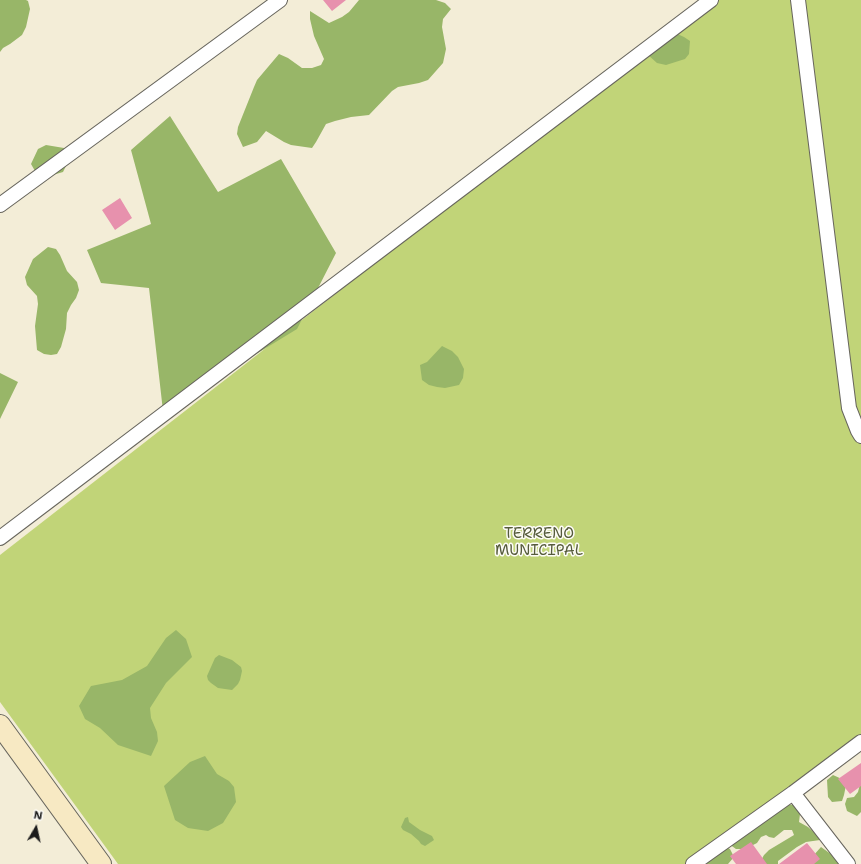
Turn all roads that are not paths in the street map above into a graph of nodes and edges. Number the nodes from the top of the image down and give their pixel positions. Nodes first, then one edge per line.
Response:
1 (280, 0) edge
2 (711, 0) edge
3 (798, 0) edge
4 (0, 205) edge
5 (861, 436) edge
6 (0, 538) edge
7 (0, 725) edge
8 (861, 742) edge
9 (793, 793) junction
10 (101, 864) edge
11 (693, 864) edge
12 (848, 864) edge

1 - 4 street
2 - 6 street
3 - 5 street
7 - 10 street
8 - 9 street
9 - 11 street
9 - 12 street

